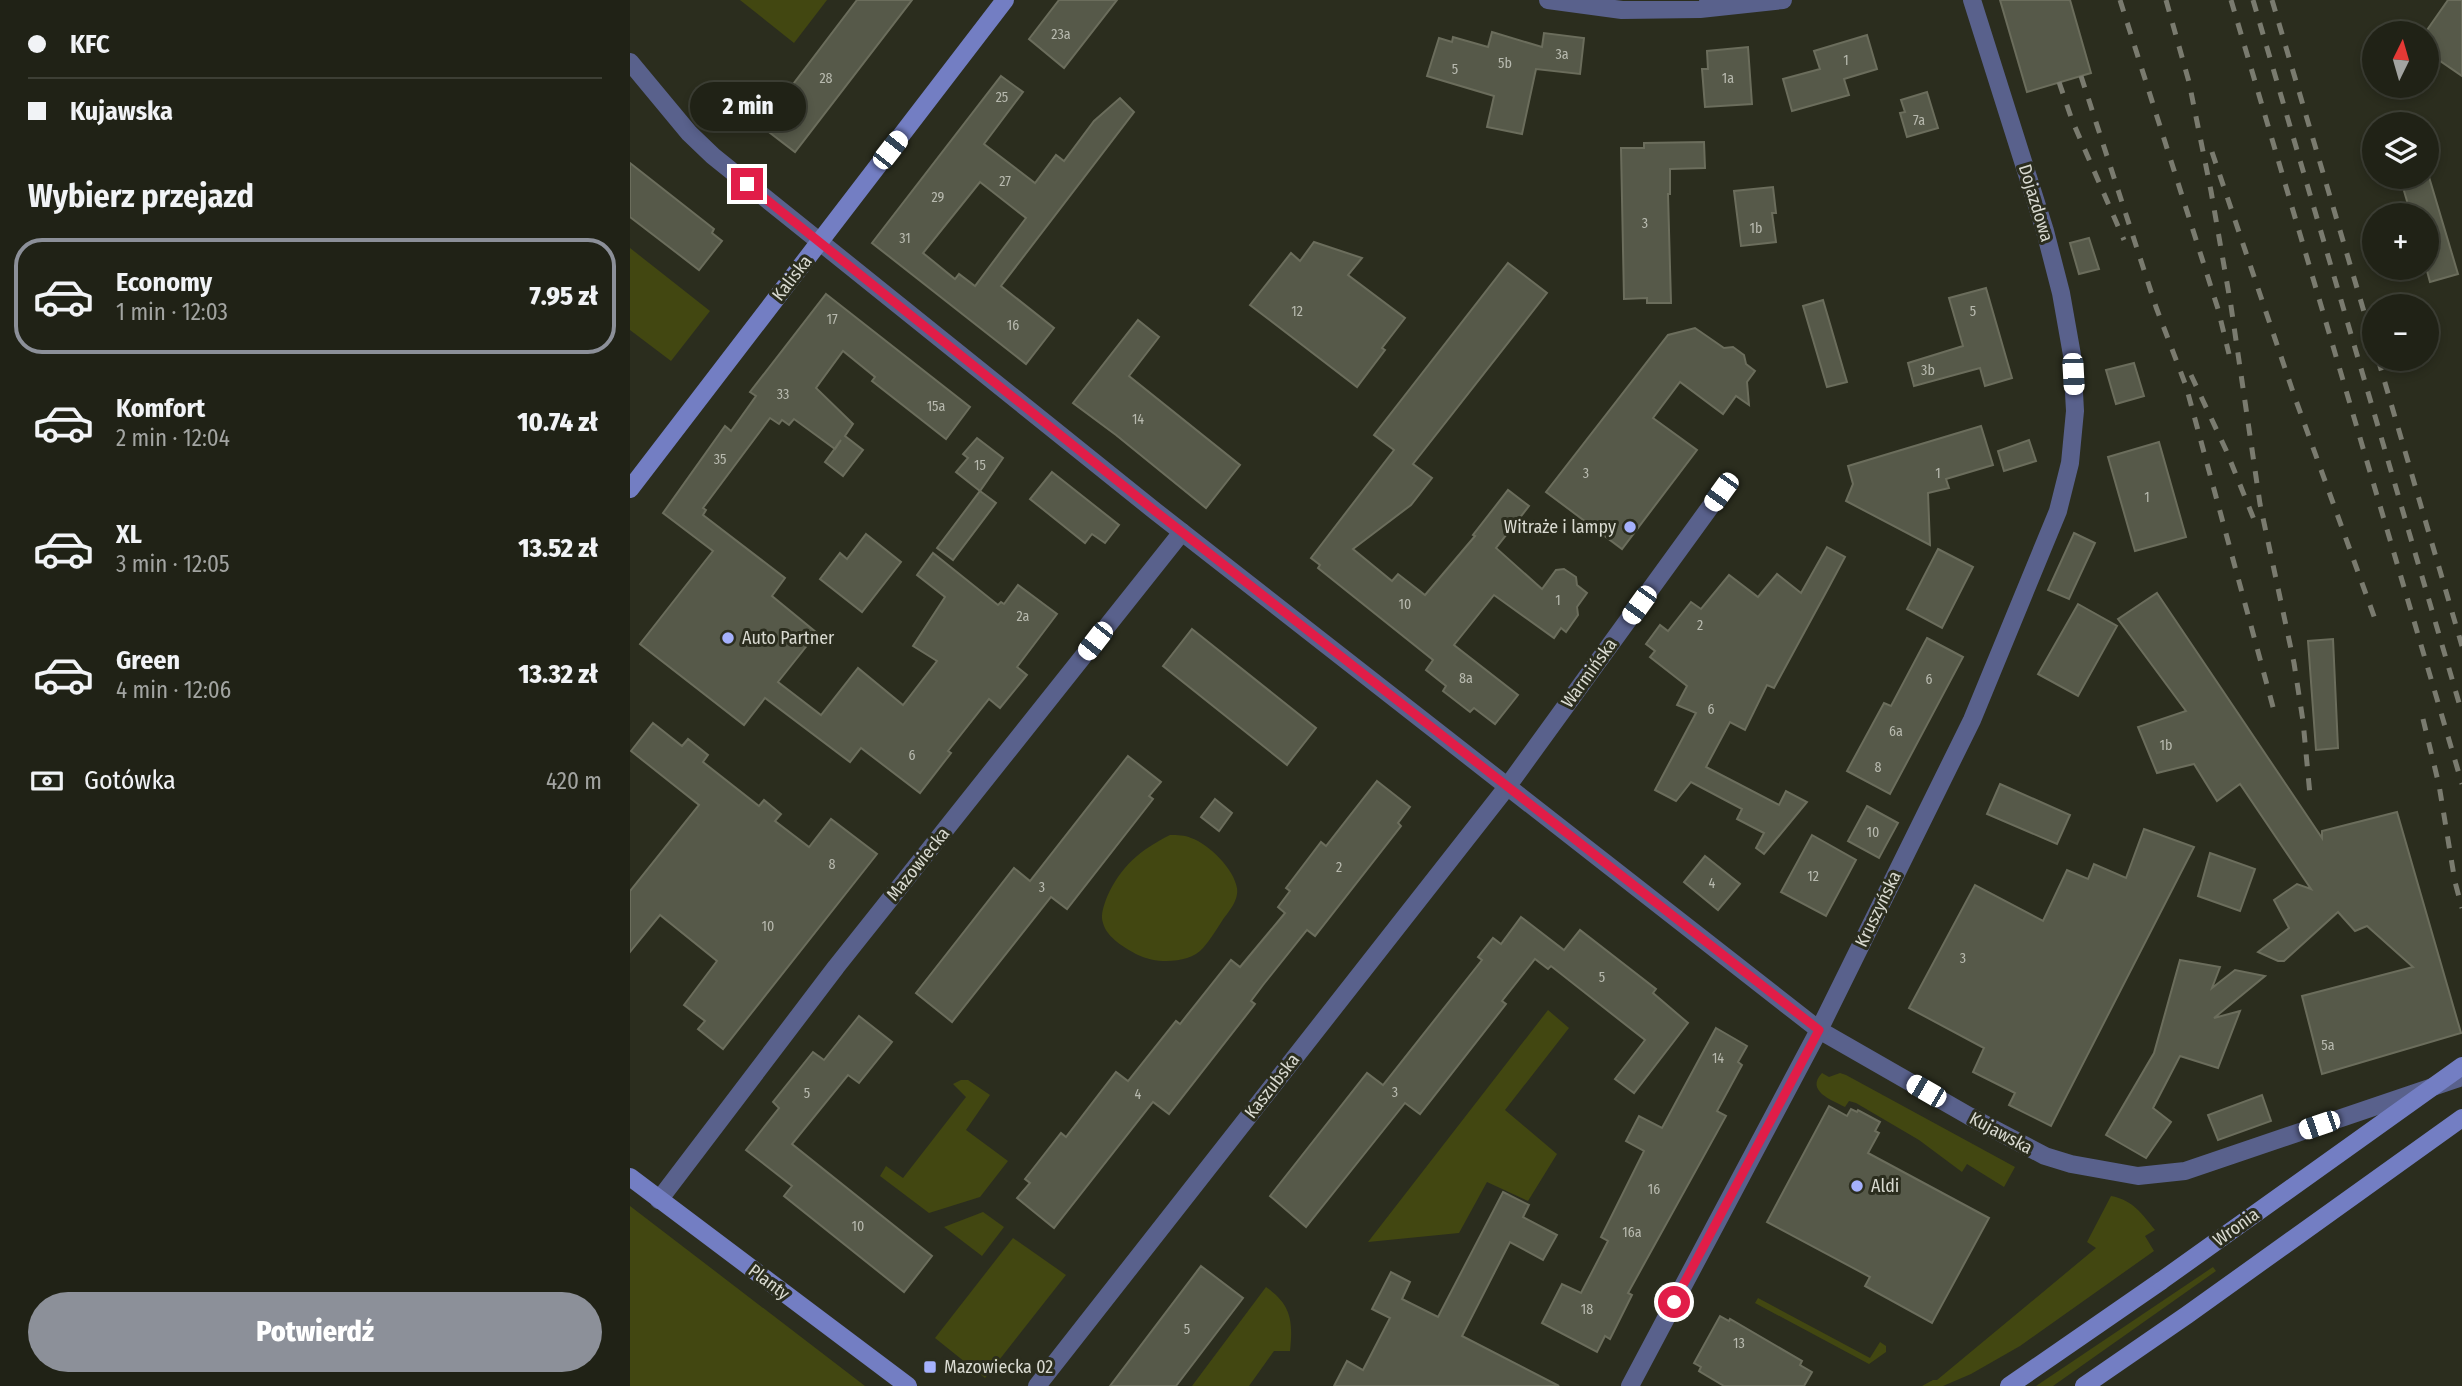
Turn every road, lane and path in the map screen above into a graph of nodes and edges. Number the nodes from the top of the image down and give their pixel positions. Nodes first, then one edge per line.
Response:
1 (1005, 0) edge
2 (1548, 0) edge
3 (1783, 0) edge
4 (1972, 0) edge
5 (630, 62) edge
6 (819, 243) junction
7 (2075, 411) joint
8 (630, 489) edge
9 (1721, 492) dead end
10 (1182, 532) junction
11 (1507, 787) junction
12 (1819, 1030) junction
13 (2462, 1066) edge
14 (2462, 1077) edge
15 (2462, 1118) edge
16 (630, 1177) edge
17 (659, 1200) junction
18 (908, 1386) edge
19 (1037, 1386) edge
20 (1630, 1386) edge
21 (2009, 1386) edge
22 (2084, 1386) edge

1 - 6 main road, Kaliska
2 - 3 street
4 - 7 street, Dojazdowa
5 - 6 street, Kujawska
6 - 8 main road, Kaliska
6 - 10 street, Kujawska
7 - 12 street, Kruszyńska
9 - 11 street, Warmińska
10 - 11 street, Kujawska
10 - 17 street, Mazowiecka
11 - 12 street, Kujawska
11 - 19 street, Kaszubska
12 - 14 street, Kujawska
12 - 20 street, Kruszyńska
13 - 21 main road, Wronia, bridge
15 - 22 main road
16 - 17 main road, Planty
17 - 18 main road, Planty

